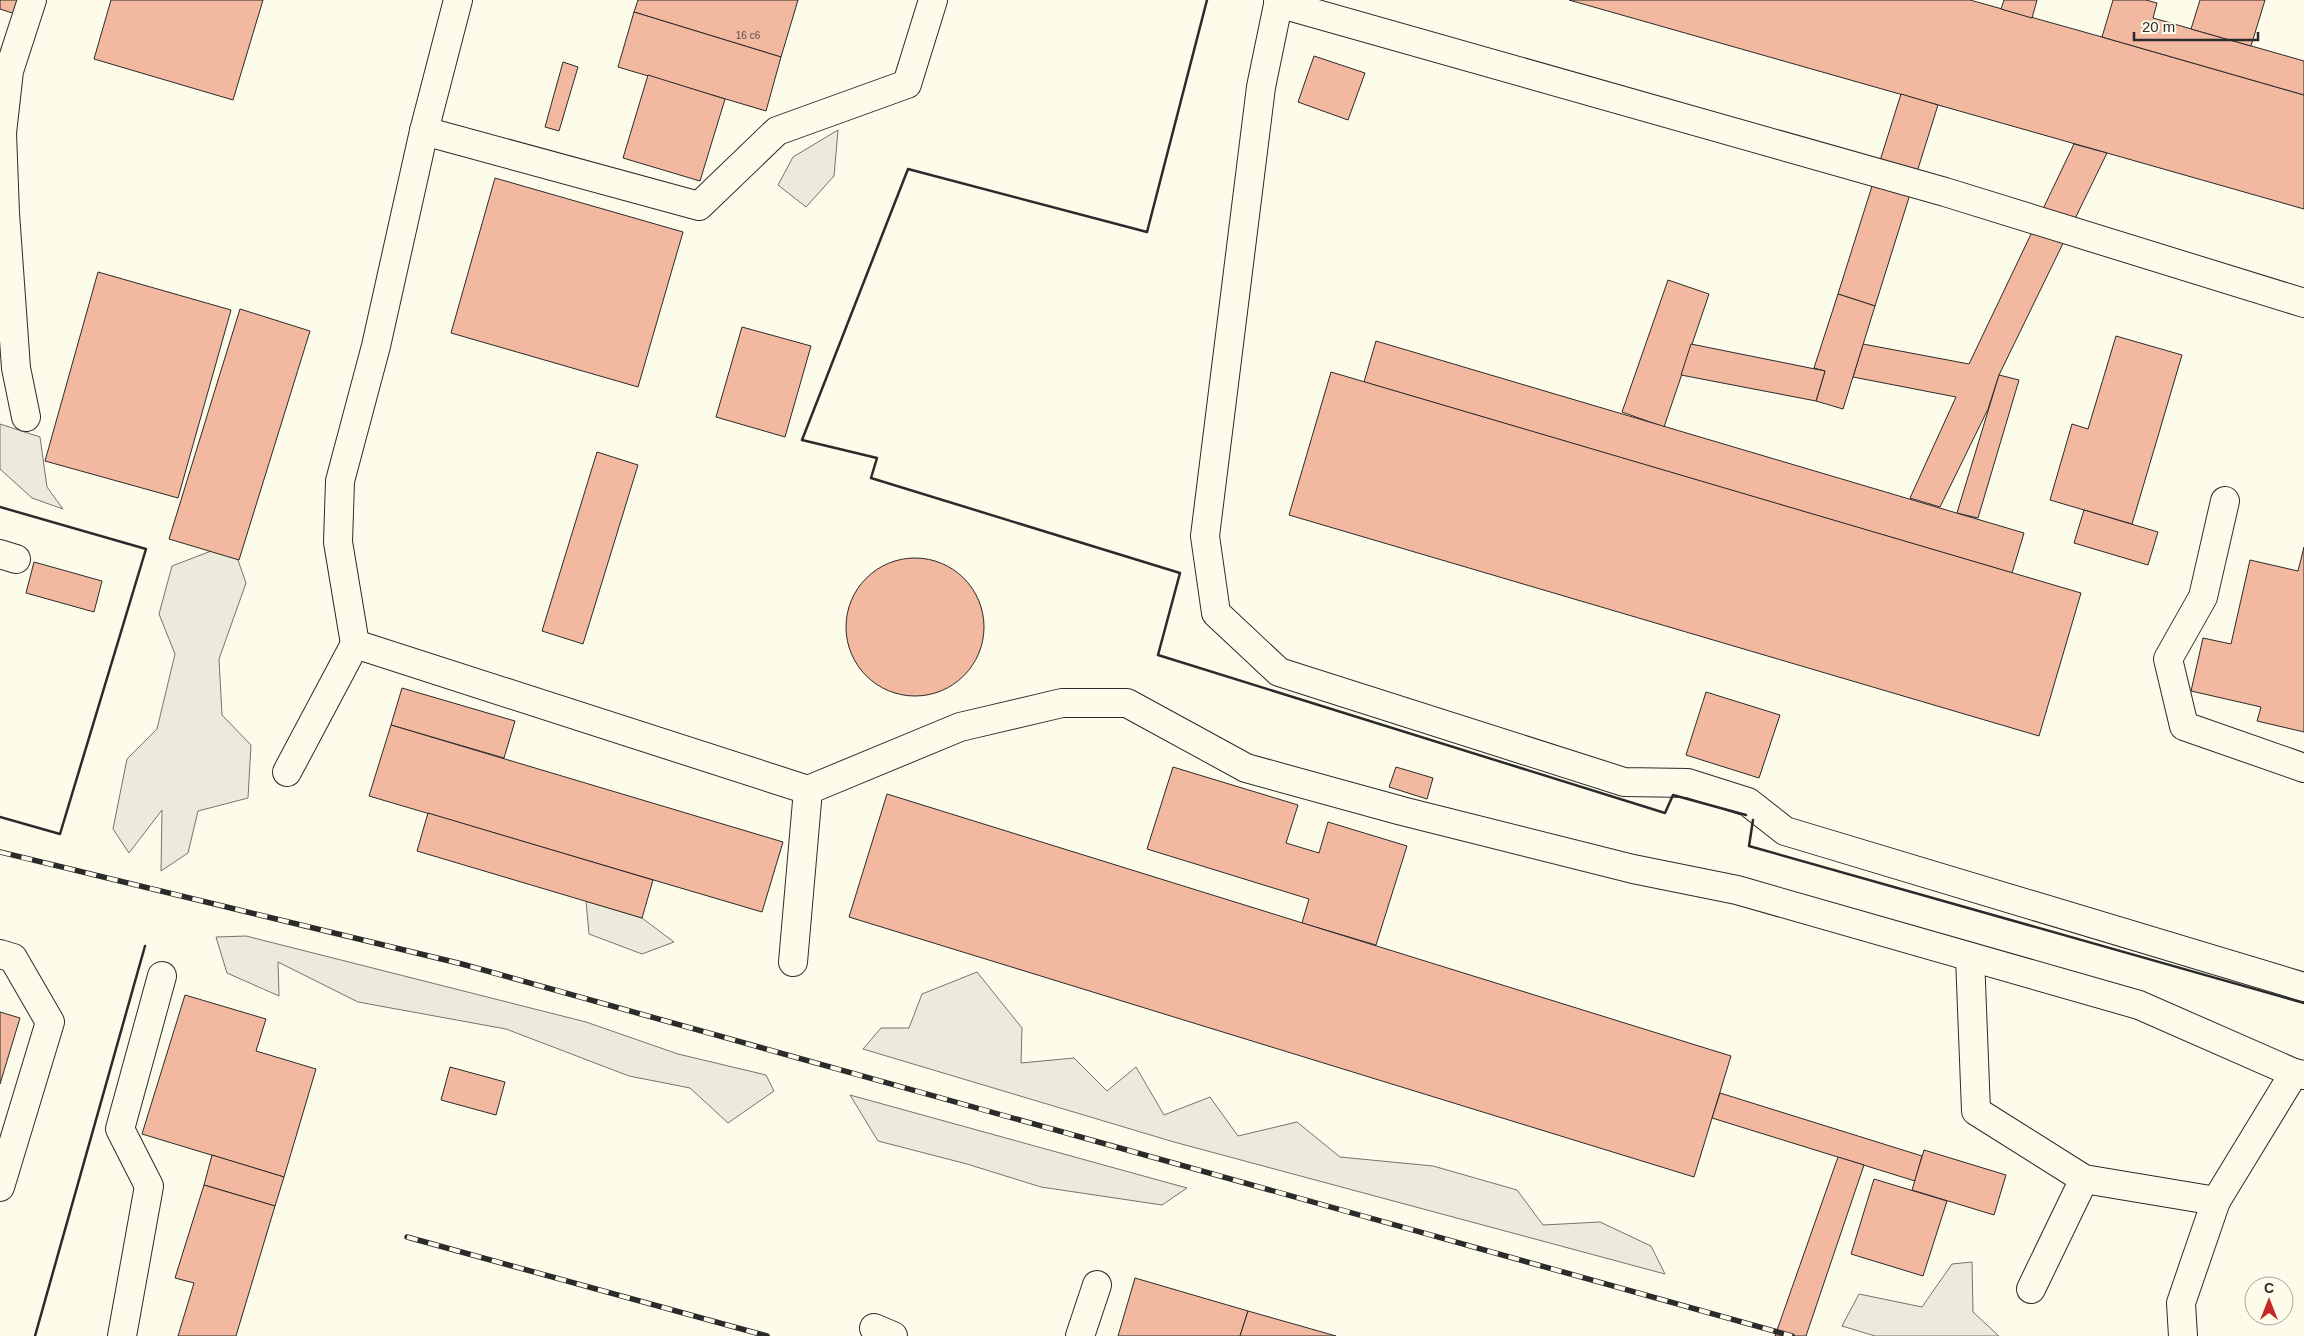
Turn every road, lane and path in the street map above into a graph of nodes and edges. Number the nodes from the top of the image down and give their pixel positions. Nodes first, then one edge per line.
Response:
1 (32, 0) edge
2 (458, 0) edge
3 (933, 0) edge
4 (1279, 1) edge
5 (424, 130) junction
6 (2304, 304) edge
7 (26, 417) dead end
8 (2225, 500) dead end
9 (354, 644) junction
10 (2304, 768) edge
11 (287, 772) dead end
12 (808, 790) junction
13 (0, 954) edge
14 (1970, 957) junction
15 (793, 962) dead end
16 (162, 976) dead end
17 (2304, 987) edge
18 (2299, 1074) edge
19 (2084, 1179) junction
20 (0, 1187) edge
21 (2216, 1201) junction
22 (1097, 1285) dead end
23 (2031, 1289) dead end
24 (122, 1336) edge
25 (1080, 1336) edge
26 (2182, 1336) edge

1 - 7 lane
2 - 5 lane
3 - 5 lane
4 - 6 lane
4 - 17 lane
5 - 9 lane
8 - 10 lane
9 - 11 lane
9 - 12 lane
12 - 14 lane
12 - 15 lane
13 - 20 lane
14 - 18 lane
14 - 19 lane
16 - 24 lane
18 - 21 lane
19 - 21 lane
19 - 23 lane
21 - 26 lane
22 - 25 lane

